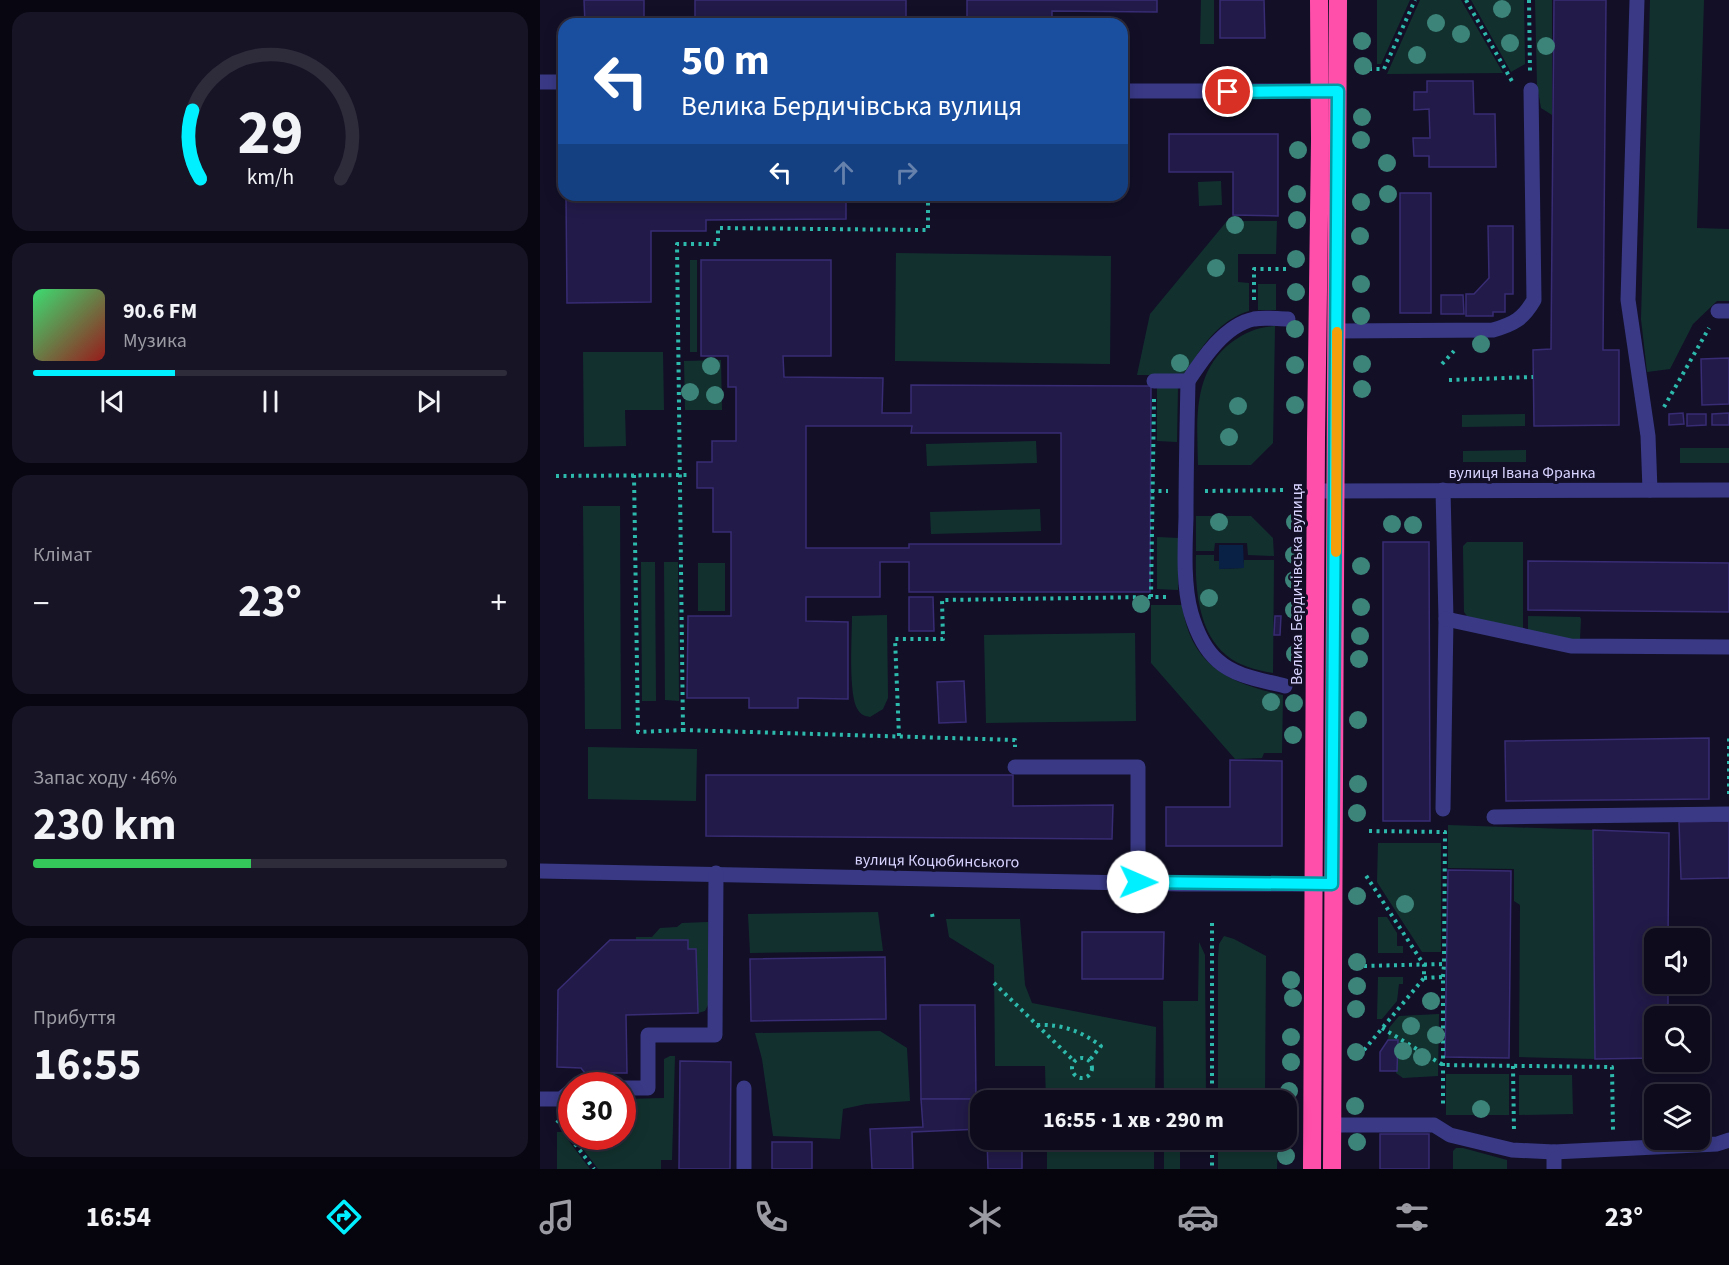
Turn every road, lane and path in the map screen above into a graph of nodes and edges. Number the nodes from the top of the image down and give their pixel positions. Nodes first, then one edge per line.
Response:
1 (1319, 0) edge
2 (1338, 0) edge
3 (1415, 0) edge
4 (1466, 0) edge
5 (1530, 0) edge
6 (1637, 0) edge
7 (1369, 69) dead end
8 (540, 82) edge
9 (558, 82) edge
10 (1531, 87) junction
11 (1128, 91) edge
12 (1338, 91) junction
13 (1319, 92) junction
14 (928, 201) edge
15 (1289, 269) dead end
16 (1724, 311) edge
17 (1288, 319) dead end
18 (1253, 320) junction
19 (1337, 331) junction
20 (1533, 377) dead end
21 (1449, 380) dead end
22 (1154, 381) joint
23 (1188, 381) junction
24 (1648, 436) junction
25 (634, 475) junction
26 (679, 475) junction
27 (691, 475) dead end
28 (556, 476) dead end
29 (1287, 490) dead end
30 (1443, 490) junction
31 (1650, 490) junction
32 (1729, 490) edge
33 (1152, 491) junction
34 (1186, 491) junction
35 (1316, 491) junction
36 (1336, 491) junction
37 (1151, 597) junction
38 (1188, 597) junction
39 (1446, 619) junction
40 (1729, 647) edge
41 (1285, 686) dead end
42 (683, 730) junction
43 (899, 736) junction
44 (1729, 738) edge
45 (1015, 767) joint
46 (1729, 801) edge
47 (1443, 809) dead end
48 (1729, 814) edge
49 (1494, 817) dead end
50 (1365, 831) dead end
51 (540, 871) edge
52 (716, 873) junction
53 (1365, 874) dead end
54 (1138, 882) junction
55 (1313, 884) junction
56 (1332, 884) junction
57 (1212, 923) dead end
58 (1444, 964) junction
59 (1424, 965) junction
60 (1364, 966) dead end
61 (1443, 977) junction
62 (1424, 978) junction
63 (994, 983) dead end
64 (1037, 1025) junction
65 (1382, 1028) junction
66 (1364, 1050) dead end
67 (1074, 1061) junction
68 (1089, 1061) junction
69 (1443, 1065) junction
70 (1513, 1066) junction
71 (636, 1088) edge
72 (744, 1088) dead end
73 (1212, 1090) edge
74 (540, 1099) edge
75 (558, 1099) edge
76 (552, 1113) dead end
77 (1332, 1125) junction
78 (1442, 1130) junction
79 (1729, 1140) edge
80 (1614, 1149) junction
81 (1212, 1150) edge
82 (1514, 1150) junction
83 (1554, 1152) junction
84 (594, 1169) edge
85 (744, 1169) edge
86 (1212, 1169) edge
87 (1312, 1169) edge
88 (1332, 1169) edge
89 (1554, 1169) edge

1 - 13 highway, Велика Бердичівська вулиця
2 - 12 highway
3 - 7 path
4 - 10 path
5 - 10 path
6 - 24 street
8 - 9 street
10 - 19 street
11 - 13 street
12 - 13 street
12 - 19 highway
13 - 35 highway, Велика Бердичівська вулиця
14 - 26 path
15 - 18 path
16 - 24 path
17 - 18 street
18 - 23 street
19 - 36 highway
20 - 21 path
22 - 23 street
22 - 33 path
23 - 34 street
24 - 31 street
25 - 26 path
25 - 28 path
25 - 42 path
26 - 27 path
26 - 42 path
29 - 34 path
30 - 31 street, вулиця Івана Франка
30 - 36 street, вулиця Івана Франка
30 - 39 street
31 - 32 street, вулиця Івана Франка
33 - 34 path
33 - 37 path
34 - 38 street
35 - 36 street, вулиця Івана Франка
35 - 55 highway, Велика Бердичівська вулиця
36 - 56 highway
37 - 38 path
37 - 43 path
38 - 41 street
39 - 40 street
39 - 47 street
42 - 43 path
43 - 45 path
44 - 46 path
45 - 54 street
48 - 49 street
50 - 58 path
51 - 52 street, вулиця Коцюбинського
52 - 54 street, вулиця Коцюбинського
52 - 71 street
53 - 59 path
54 - 55 street, вулиця Коцюбинського
55 - 56 street, вулиця Коцюбинського
55 - 87 highway, Велика Бердичівська вулиця
56 - 77 highway
57 - 73 path
58 - 59 path
58 - 61 path
59 - 60 path
59 - 62 path
61 - 62 path
61 - 69 path
62 - 65 path
63 - 64 path
64 - 67 path
64 - 68 path
65 - 66 path
65 - 69 path
67 - 68 path
67 - 68 path
69 - 70 path
69 - 78 path
70 - 80 path
70 - 82 path
72 - 85 street
74 - 75 street
76 - 84 path
77 - 78 street
77 - 88 highway
78 - 82 street
79 - 80 street
80 - 83 street
81 - 86 path
82 - 83 street
83 - 89 street

